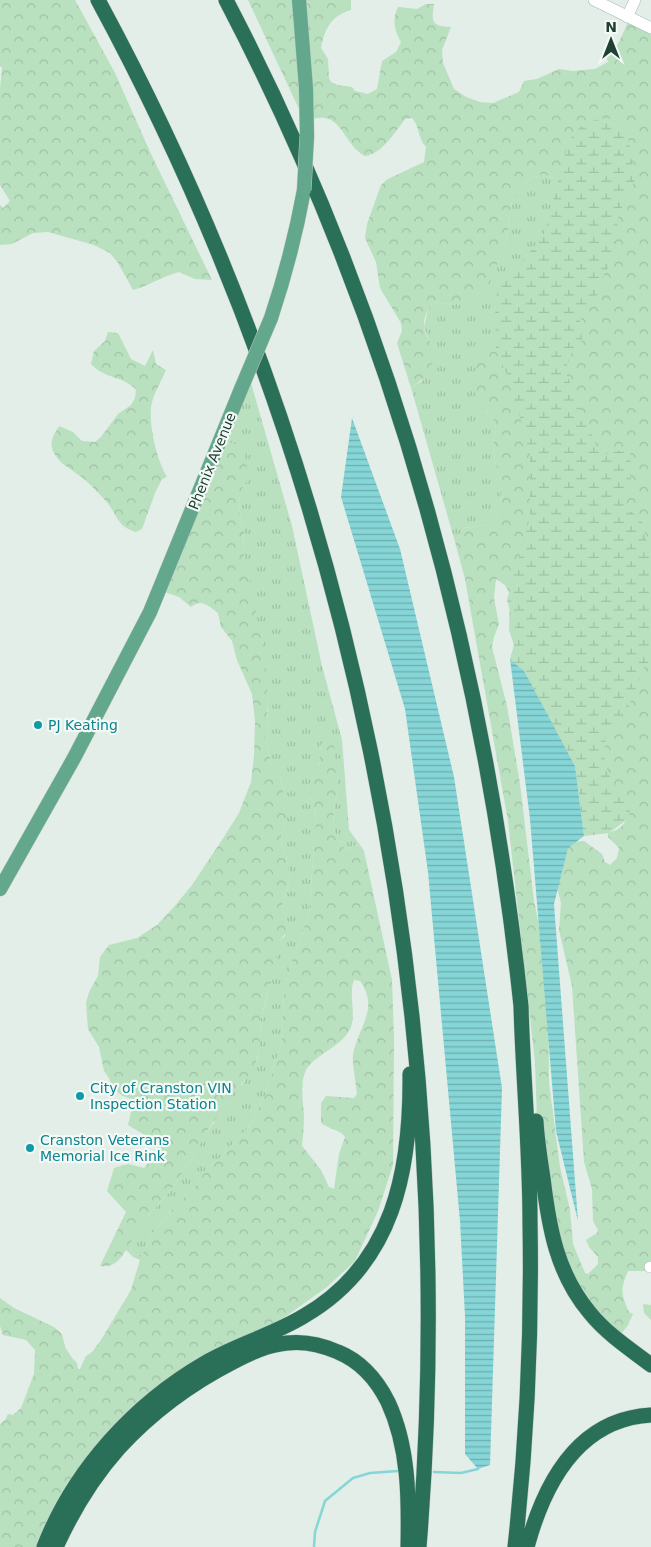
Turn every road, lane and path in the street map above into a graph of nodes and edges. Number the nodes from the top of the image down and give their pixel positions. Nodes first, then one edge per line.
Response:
1 (98, 0) edge
2 (226, 0) edge
3 (299, 0) edge
4 (594, 0) edge
5 (635, 0) edge
6 (627, 17) junction
7 (651, 28) edge
8 (0, 889) edge
9 (407, 970) junction
10 (520, 1006) junction
11 (651, 1365) edge
12 (651, 1416) edge
13 (44, 1547) edge
14 (56, 1547) edge
15 (408, 1547) edge
16 (419, 1547) edge
17 (515, 1547) edge
18 (527, 1547) edge

1 - 9 highway
2 - 10 highway
3 - 8 main road, Phenix Avenue, bridge
4 - 6 street
5 - 6 street
6 - 7 street
9 - 13 highway
9 - 16 highway
10 - 11 highway
10 - 17 highway
12 - 18 highway
14 - 15 highway

